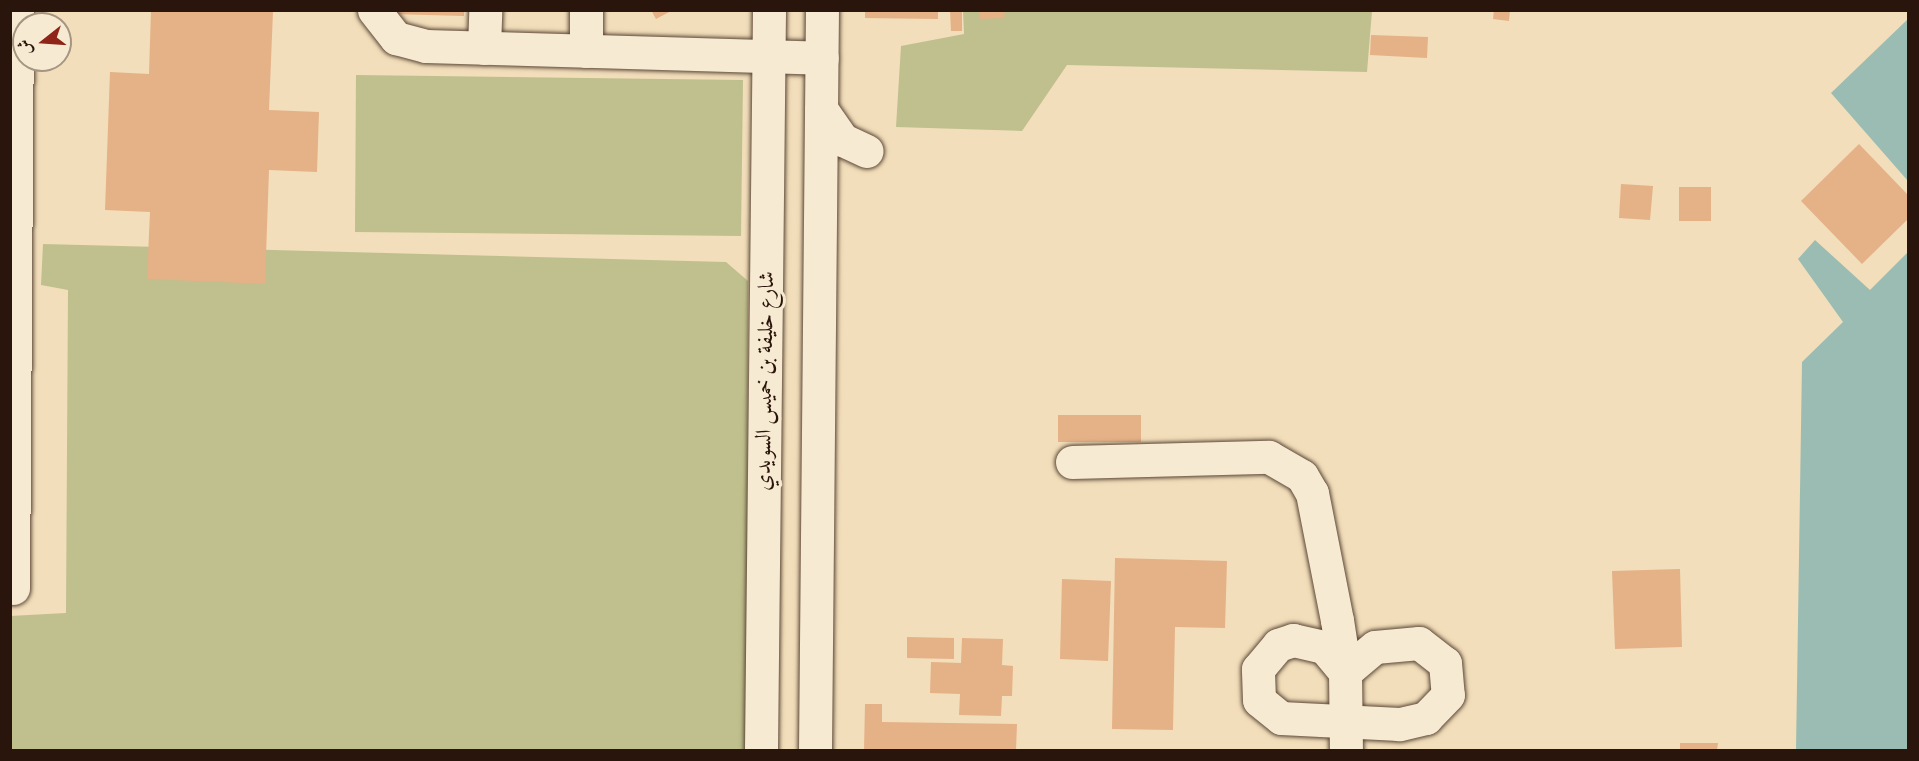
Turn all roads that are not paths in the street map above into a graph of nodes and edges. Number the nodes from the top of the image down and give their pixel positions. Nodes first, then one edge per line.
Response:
1 (17, 10) edge
2 (374, 10) edge
3 (485, 10) edge
4 (586, 10) edge
5 (769, 10) edge
6 (822, 10) edge
7 (484, 48) junction
8 (586, 51) junction
9 (768, 55) junction
10 (822, 58) junction
11 (821, 109) junction
12 (820, 186) junction
13 (769, 262) junction
14 (819, 264) junction
15 (13, 273) edge
16 (1072, 462) dead end
17 (13, 588) dead end
18 (1345, 672) junction
19 (1345, 736) edge
20 (761, 750) edge
21 (815, 750) edge

1 - 15 lane
2 - 7 lane
3 - 7 lane
4 - 8 lane
5 - 9 lane, شارع خليفة بن خميس السويدي
6 - 10 lane
7 - 8 lane
8 - 9 lane
9 - 10 lane
9 - 13 lane, شارع خليفة بن خميس السويدي
10 - 11 lane
11 - 12 lane
11 - 12 lane
12 - 14 lane
13 - 14 lane
13 - 20 lane, شارع خليفة بن خميس السويدي
14 - 21 lane
15 - 17 lane
16 - 18 lane
18 - 19 lane
18 - 19 lane
18 - 19 lane

